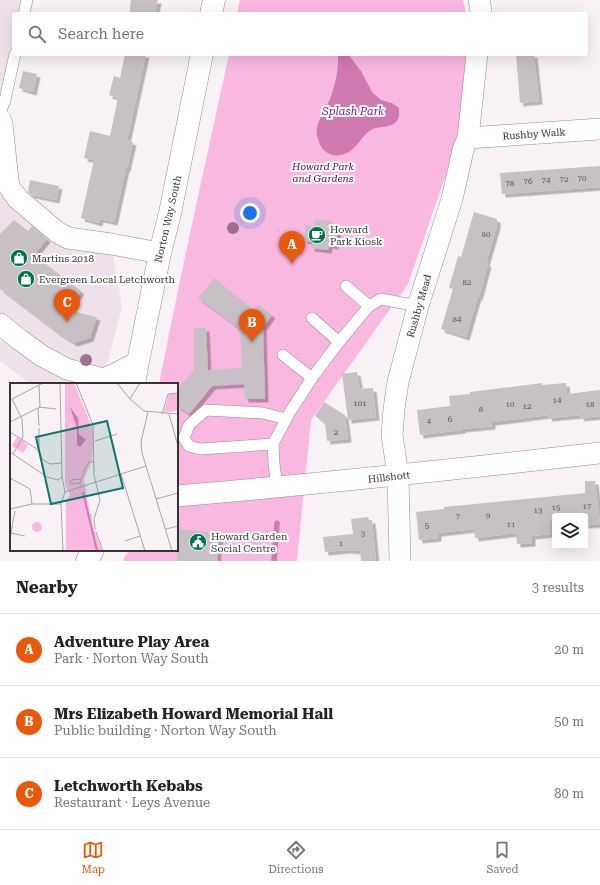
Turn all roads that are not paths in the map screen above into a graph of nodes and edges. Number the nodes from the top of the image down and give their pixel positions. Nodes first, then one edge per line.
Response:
1 (27, 0) edge
2 (214, 0) edge
3 (479, 0) edge
4 (24, 12) edge
5 (211, 12) edge
6 (481, 12) edge
7 (15, 56) edge
8 (202, 56) edge
9 (477, 56) edge
10 (0, 113) edge
11 (0, 119) edge
12 (600, 129) edge
13 (468, 138) junction
14 (160, 253) junction
15 (346, 286) dead end
16 (369, 306) junction
17 (418, 306) junction
18 (312, 318) dead end
19 (0, 324) edge
20 (339, 342) junction
21 (283, 356) dead end
22 (138, 362) junction
23 (312, 378) junction
24 (134, 383) edge
25 (286, 419) junction
26 (273, 444) junction
27 (600, 453) edge
28 (398, 476) junction
29 (277, 488) junction
30 (178, 496) edge
31 (92, 551) edge
32 (87, 561) edge
33 (400, 561) edge

1 - 4 lane
2 - 5 street
3 - 6 street
7 - 10 lane
8 - 14 street, Norton Way South
9 - 13 street, Rushby Mead
11 - 14 street
12 - 13 street, Rushby Walk
13 - 17 street, Rushby Mead
14 - 22 street, Norton Way South
15 - 16 lane
16 - 17 lane
16 - 20 lane
17 - 28 street, Rushby Mead
18 - 20 lane
19 - 22 street
20 - 23 lane
21 - 23 lane
22 - 24 street, Norton Way South
23 - 25 lane
25 - 26 lane
25 - 26 lane
26 - 29 lane
27 - 28 street, Hillshott
28 - 29 street, Hillshott
28 - 33 street, Rushby Mead
29 - 30 street, Hillshott
31 - 32 street

